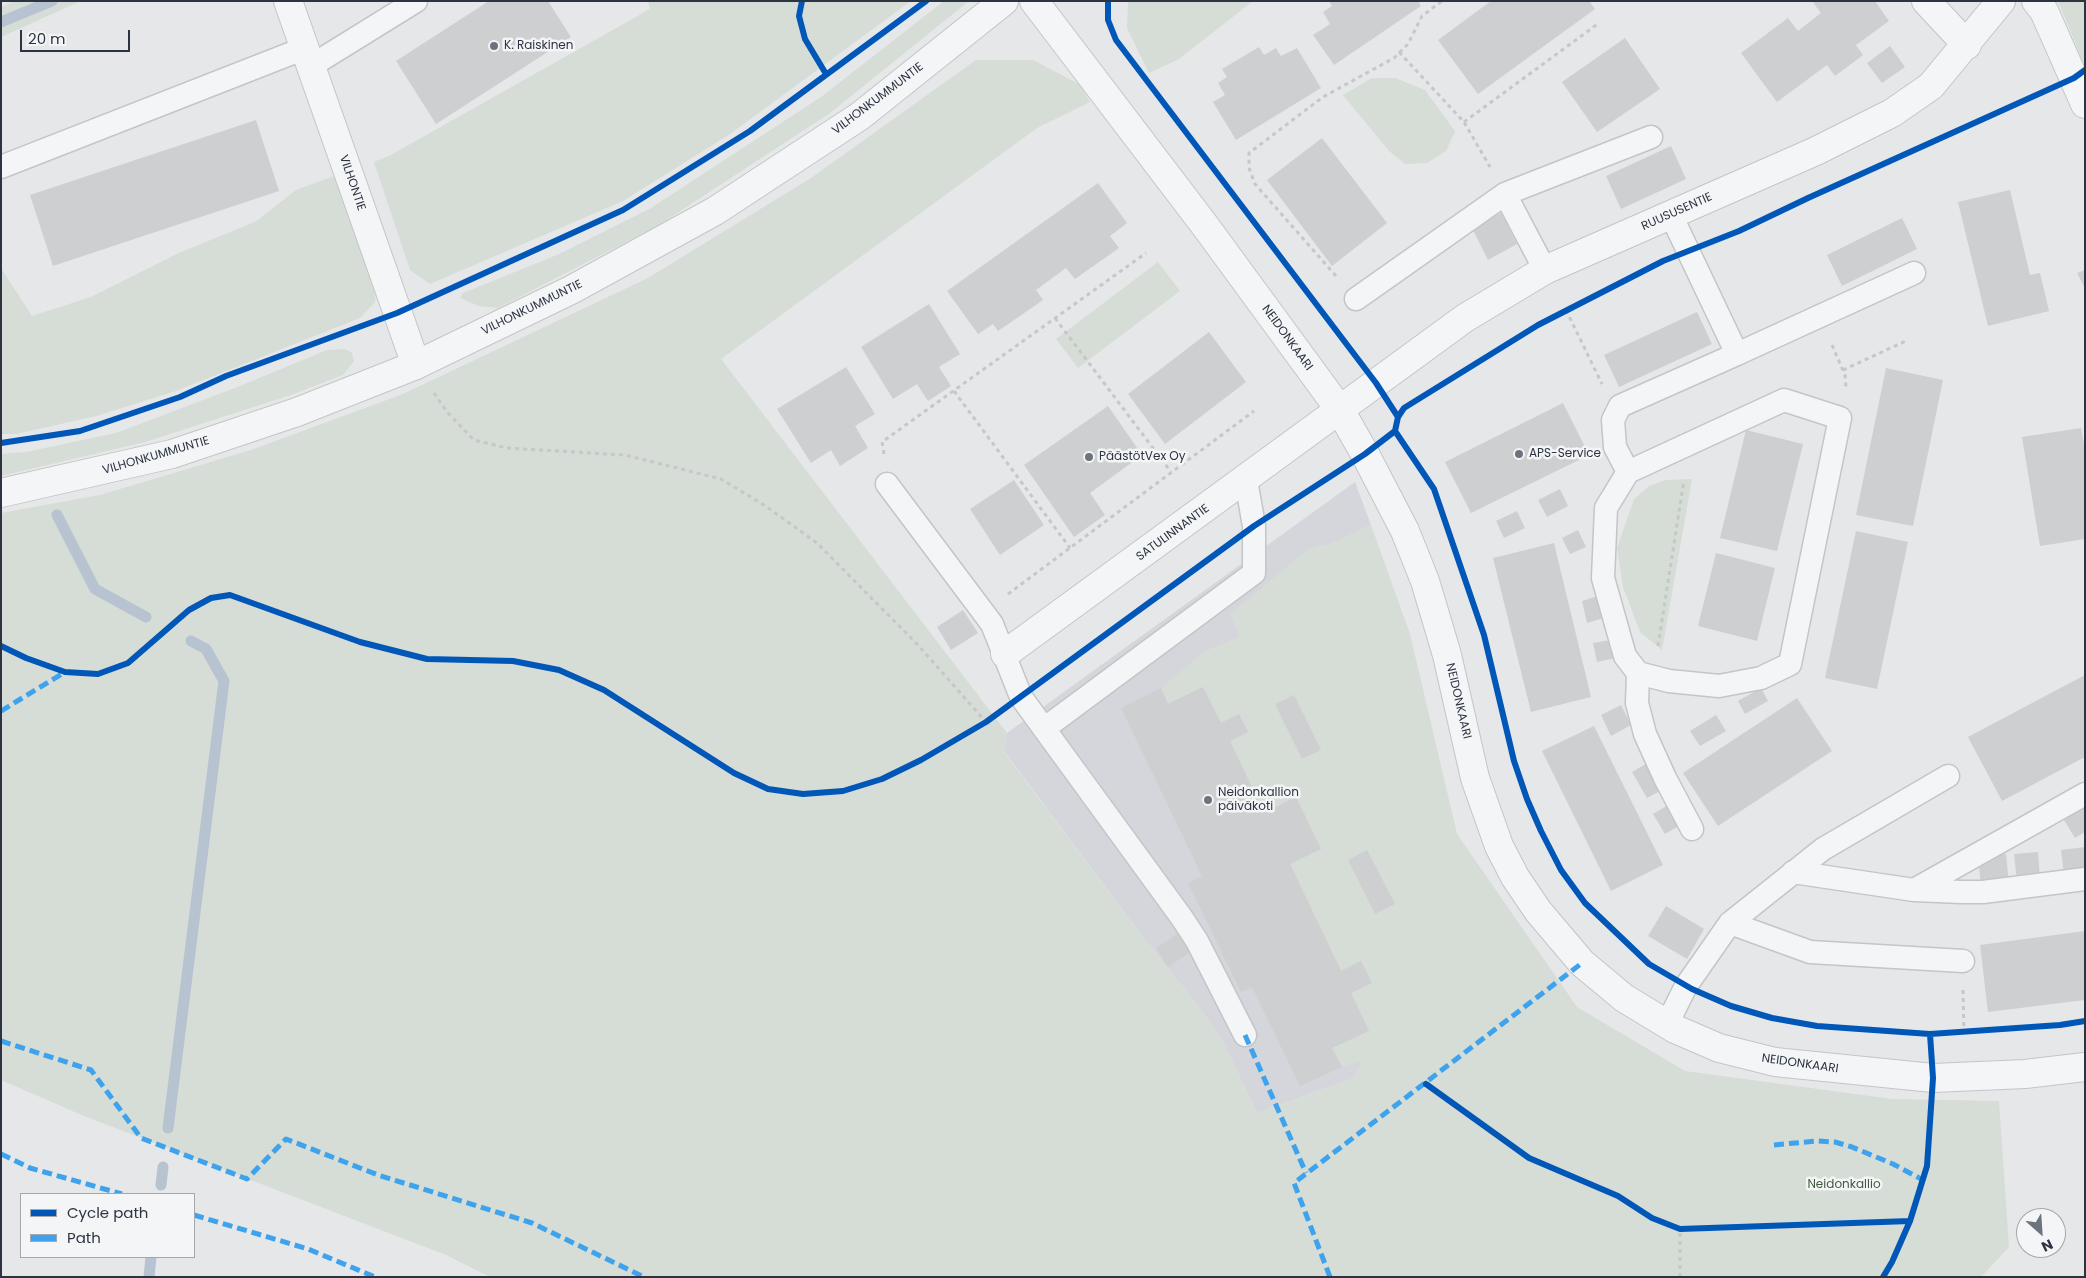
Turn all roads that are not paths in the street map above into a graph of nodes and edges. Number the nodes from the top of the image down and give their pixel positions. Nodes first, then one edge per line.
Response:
1 (288, 1) edge
2 (416, 1) edge
3 (1004, 1) edge
4 (1034, 1) edge
5 (1926, 1) edge
6 (2001, 1) edge
7 (2036, 1) edge
8 (1967, 45) junction
9 (308, 57) junction
10 (2085, 104) edge
11 (1651, 137) dead end
12 (1, 167) edge
13 (1505, 194) junction
14 (1671, 215) junction
15 (1545, 270) junction
16 (1914, 273) dead end
17 (1356, 299) road end
18 (1737, 354) junction
19 (416, 365) junction
20 (1340, 410) junction
21 (1628, 472) junction
22 (1246, 480) junction
23 (887, 484) road end
24 (1, 494) edge
25 (1005, 654) junction
26 (1646, 675) junction
27 (1045, 728) junction
28 (1948, 776) dead end
29 (2085, 794) edge
30 (1692, 829) dead end
31 (1793, 872) junction
32 (2085, 879) edge
33 (1914, 890) junction
34 (1730, 923) junction
35 (1963, 961) dead end
36 (1667, 1024) junction
37 (1245, 1035) dead end
38 (2085, 1068) edge

1 - 9 street, VILHONTIE
2 - 9 lane
3 - 19 street, VILHONKUMMUNTIE
4 - 20 street, NEIDONKAARI
5 - 8 street
6 - 8 street, RUUSUSENTIE
7 - 10 street
8 - 14 street, RUUSUSENTIE
9 - 12 lane
9 - 19 street, VILHONTIE
11 - 13 lane
13 - 15 lane
13 - 17 lane
14 - 15 street, RUUSUSENTIE
14 - 18 lane
15 - 20 street, RUUSUSENTIE
16 - 18 lane
18 - 21 lane
19 - 24 street, VILHONKUMMUNTIE
20 - 22 street, SATULINNANTIE
20 - 36 street, NEIDONKAARI
21 - 26 lane
21 - 26 lane
22 - 25 street, SATULINNANTIE
22 - 27 lane
23 - 25 lane
25 - 27 lane
26 - 30 lane
27 - 37 lane
28 - 31 lane
29 - 33 lane
31 - 33 lane
31 - 34 lane
32 - 33 lane
34 - 35 lane
34 - 36 lane
36 - 38 street, NEIDONKAARI

